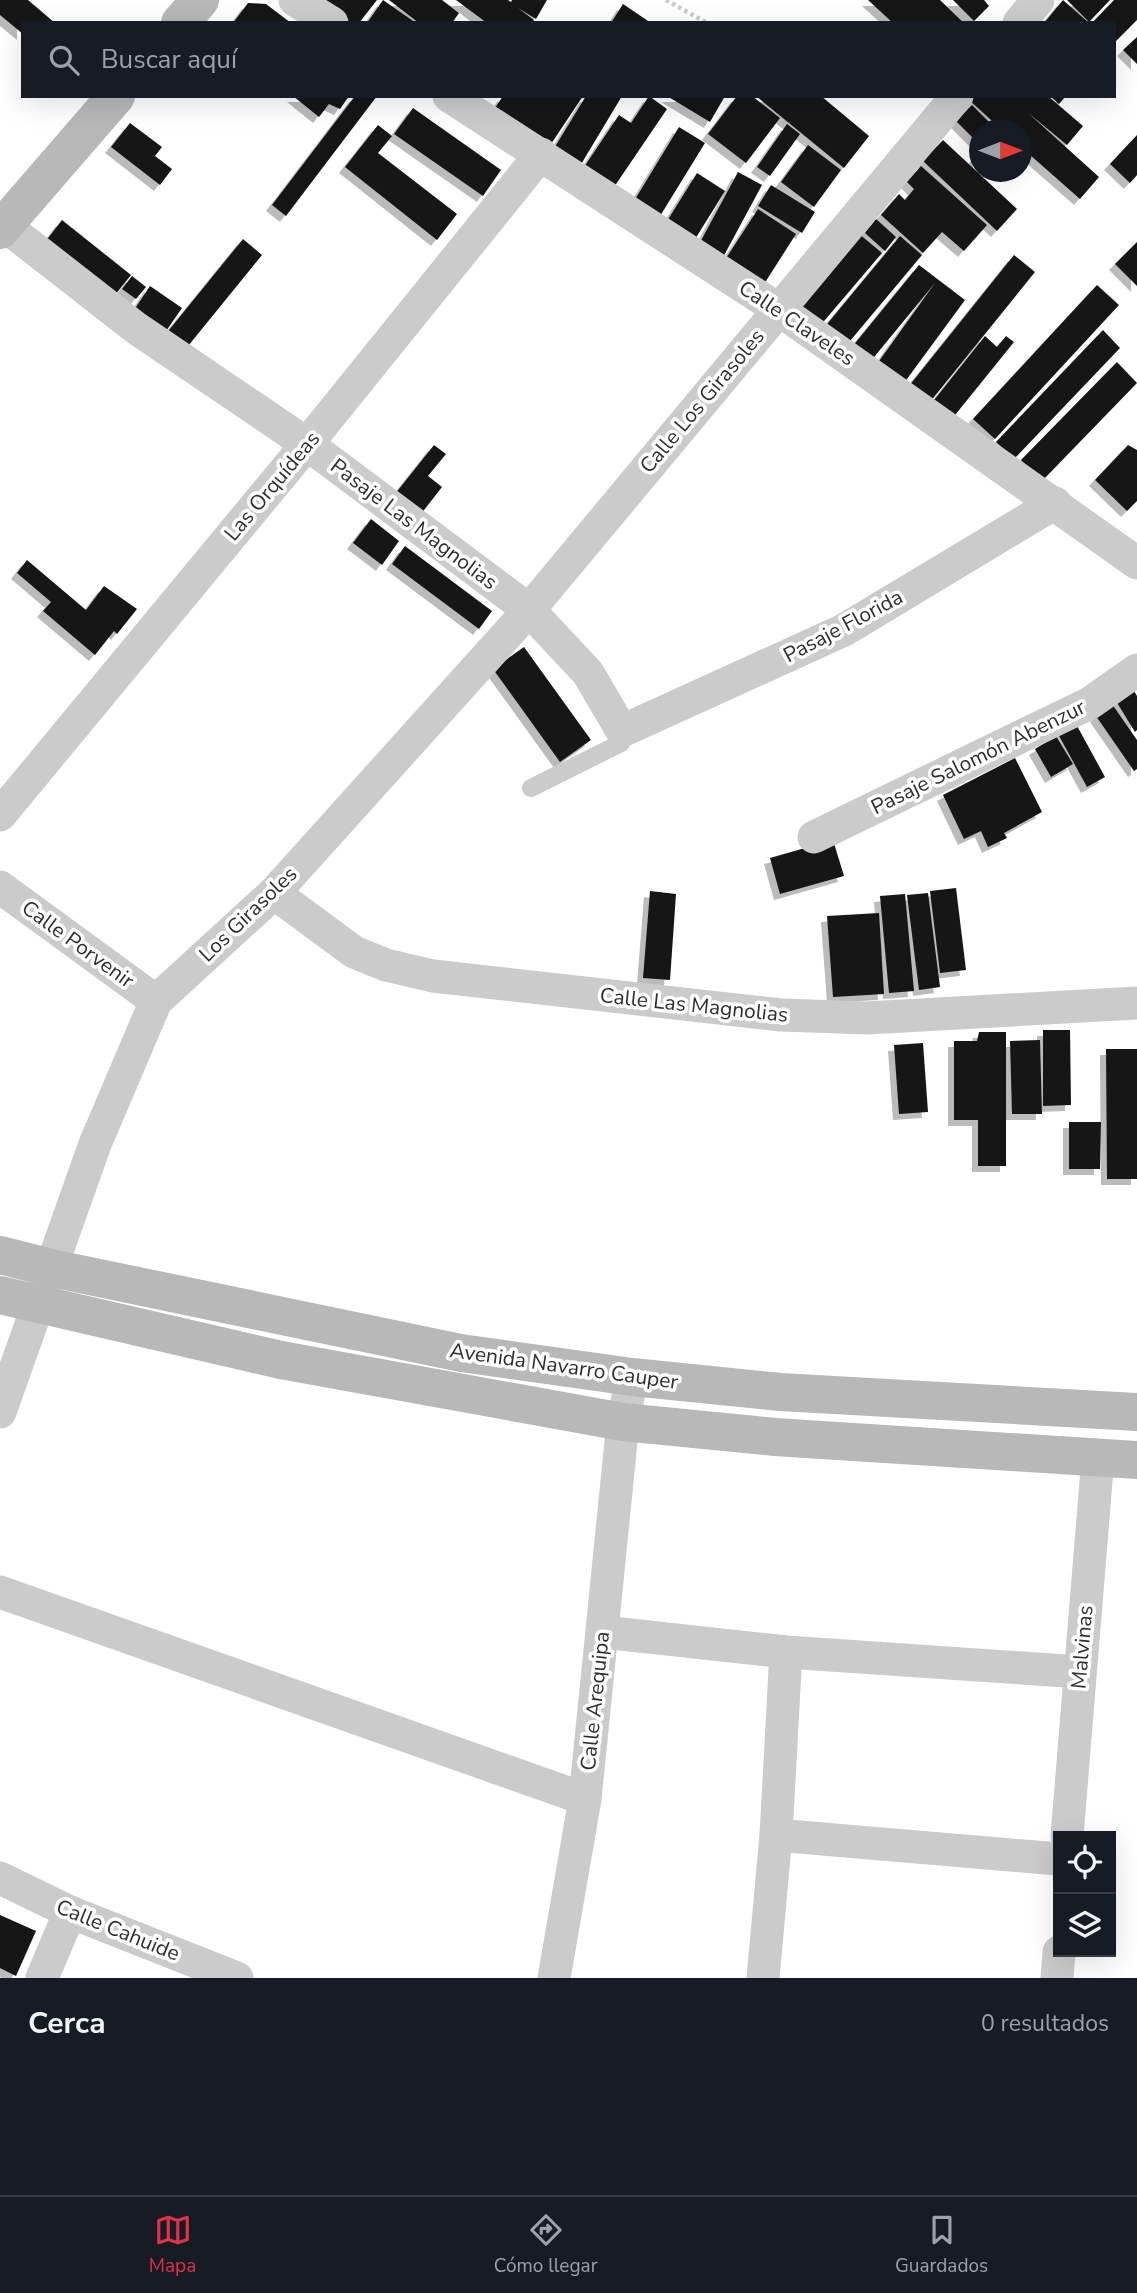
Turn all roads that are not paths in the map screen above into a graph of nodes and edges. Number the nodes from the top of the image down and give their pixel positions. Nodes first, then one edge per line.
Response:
1 (200, 0) edge
2 (295, 0) edge
3 (1038, 0) edge
4 (182, 21) edge
5 (329, 21) edge
6 (1021, 21) edge
7 (114, 98) edge
8 (452, 98) edge
9 (955, 98) edge
10 (541, 154) junction
11 (2, 227) edge
12 (778, 309) junction
13 (307, 444) junction
14 (1055, 503) junction
15 (1137, 562) edge
16 (529, 610) junction
17 (1137, 670) edge
18 (622, 731) junction
19 (531, 788) dead end
20 (0, 815) edge
21 (814, 837) dead end
22 (0, 887) edge
23 (274, 893) junction
24 (156, 1001) junction
25 (1137, 1003) edge
26 (0, 1255) edge
27 (51, 1268) junction
28 (0, 1295) edge
29 (38, 1306) junction
30 (632, 1377) junction
31 (0, 1412) edge
32 (1137, 1412) edge
33 (623, 1422) junction
34 (1098, 1457) junction
35 (1137, 1460) edge
36 (0, 1592) edge
37 (603, 1632) junction
38 (786, 1652) junction
39 (1080, 1672) junction
40 (585, 1799) junction
41 (1067, 1831) edge
42 (776, 1835) junction
43 (1053, 1858) edge
44 (0, 1878) edge
45 (70, 1912) junction
46 (1059, 1957) edge
47 (42, 1978) edge
48 (237, 1978) edge
49 (554, 1978) edge
50 (763, 1978) edge
51 (1057, 1978) edge

1 - 4 street
2 - 5 street
3 - 6 street
7 - 11 street
8 - 10 street, Calle Claveles
9 - 12 street, Calle Los Girasoles
10 - 12 street, Calle Claveles
10 - 13 street, Las Orquídeas
11 - 13 street, Pasaje Las Magnolias
12 - 14 street, Calle Claveles
12 - 16 street, Calle Los Girasoles
13 - 16 street, Pasaje Las Magnolias
13 - 20 street, Las Orquídeas
14 - 15 street, Calle Claveles
14 - 18 street, Pasaje Florida
16 - 18 street, Pasaje Las Magnolias
16 - 23 street, Los Girasoles
17 - 21 street, Pasaje Salomón Abenzur
18 - 19 lane
22 - 24 street, Calle Porvenir
23 - 24 street, Los Girasoles
23 - 25 street, Calle Las Magnolias
24 - 27 street, Los Girasoles
26 - 27 street, Avenida Navarro Cauper
27 - 29 street, Los Girasoles
27 - 30 street, Avenida Navarro Cauper
28 - 29 street
29 - 31 street, Los Girasoles
29 - 33 street
30 - 32 street, Avenida Navarro Cauper
30 - 33 street, Calle Arequipa
33 - 34 street
33 - 37 street, Calle Arequipa
34 - 35 street
34 - 39 street, Malvinas
36 - 40 street
37 - 38 street
37 - 40 street, Calle Arequipa
38 - 39 street
38 - 42 street
39 - 41 street, Malvinas
40 - 49 street, Calle Arequipa
42 - 43 street
42 - 50 street
44 - 45 street, Calle Cahuide
45 - 47 street
45 - 48 street, Calle Cahuide
46 - 51 street

